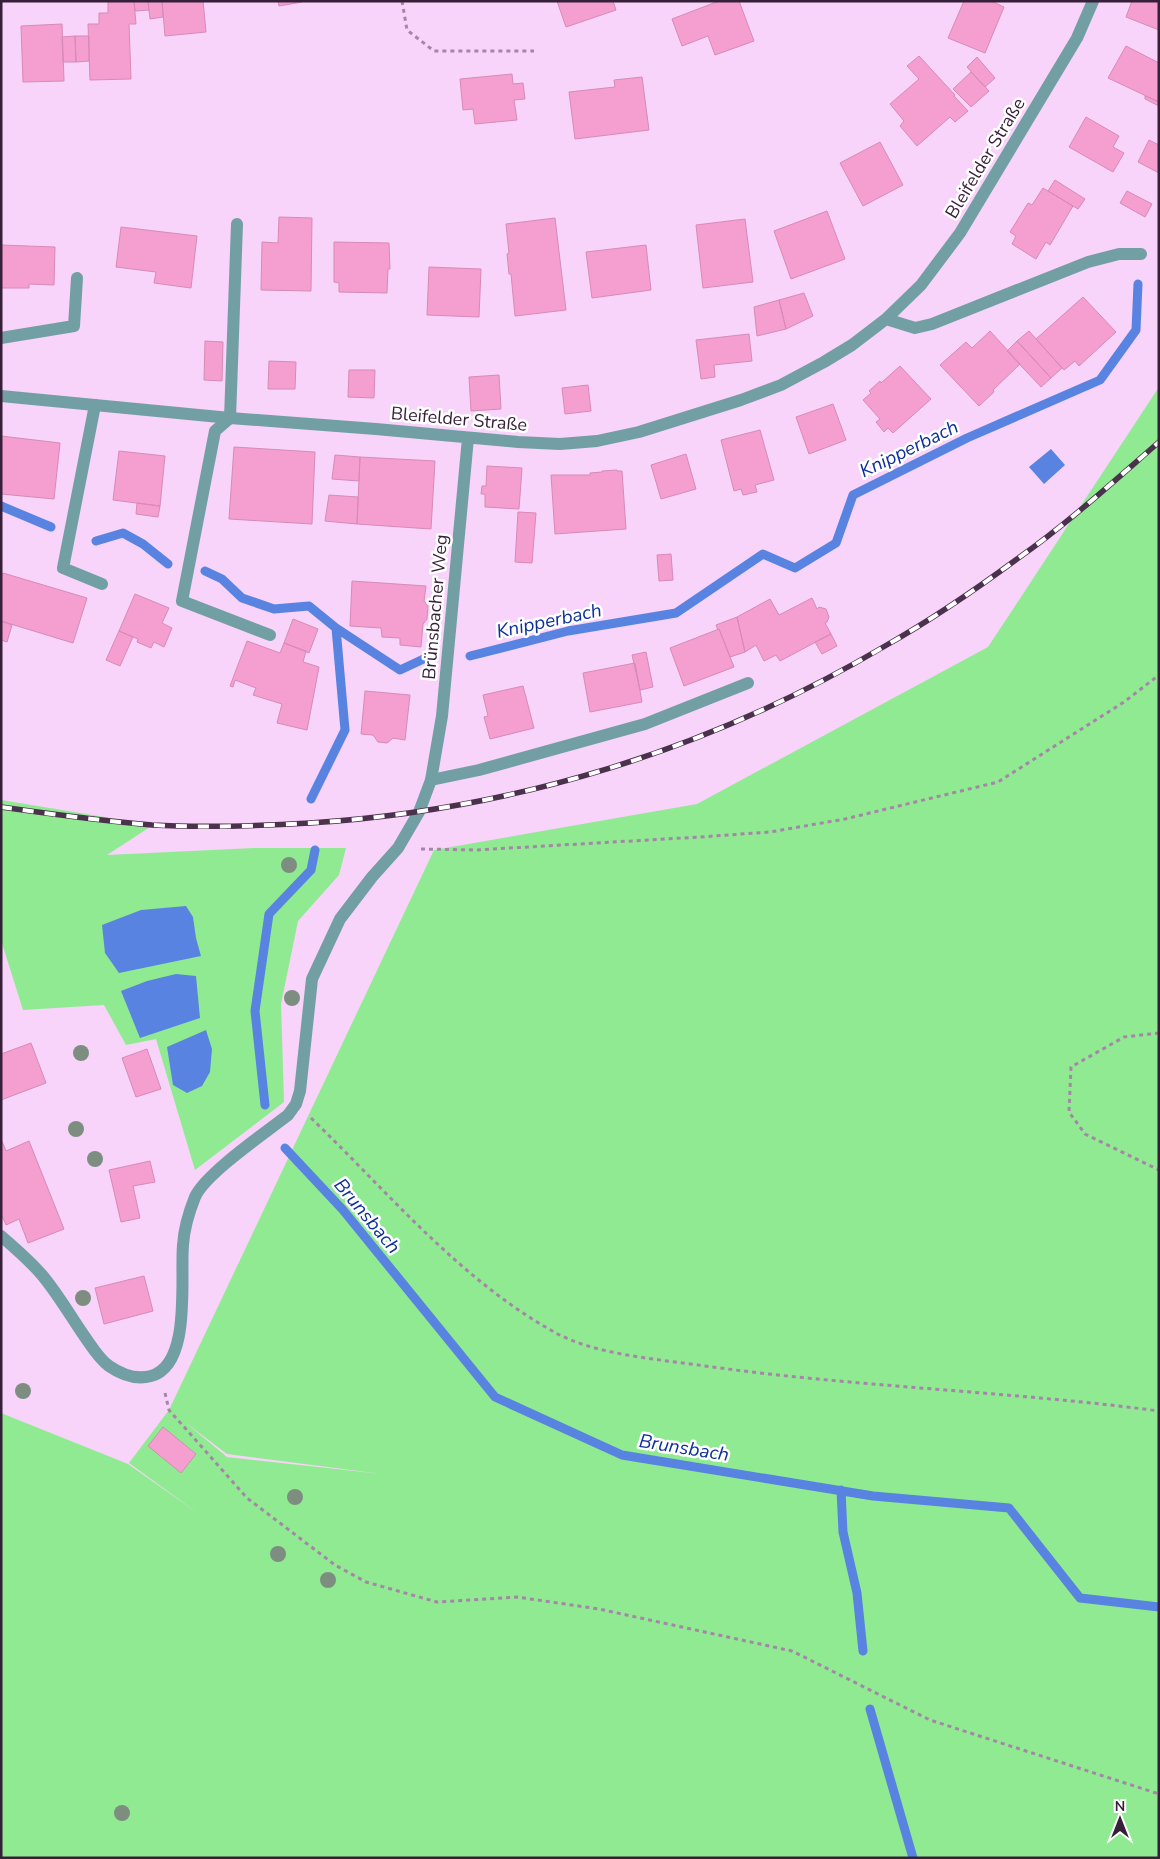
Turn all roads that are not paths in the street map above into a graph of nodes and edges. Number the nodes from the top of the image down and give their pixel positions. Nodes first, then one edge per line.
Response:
1 (1093, 1) edge
2 (237, 224) dead end
3 (1142, 254) dead end
4 (77, 278) dead end
5 (886, 319) junction
6 (1, 338) edge
7 (1, 396) edge
8 (94, 405) junction
9 (230, 418) junction
10 (468, 438) junction
11 (102, 584) dead end
12 (270, 635) dead end
13 (748, 682) dead end
14 (431, 780) junction
15 (1, 1236) edge

1 - 5 street, Bleifelder Straße
2 - 9 street
3 - 5 street
4 - 6 street
5 - 10 street, Bleifelder Straße
7 - 8 street, Bleifelder Straße
8 - 9 street, Bleifelder Straße
8 - 11 street
9 - 10 street, Bleifelder Straße
9 - 12 street
10 - 14 street, Brünsbacher Weg
13 - 14 street
14 - 15 street, Brünsbacher Weg

